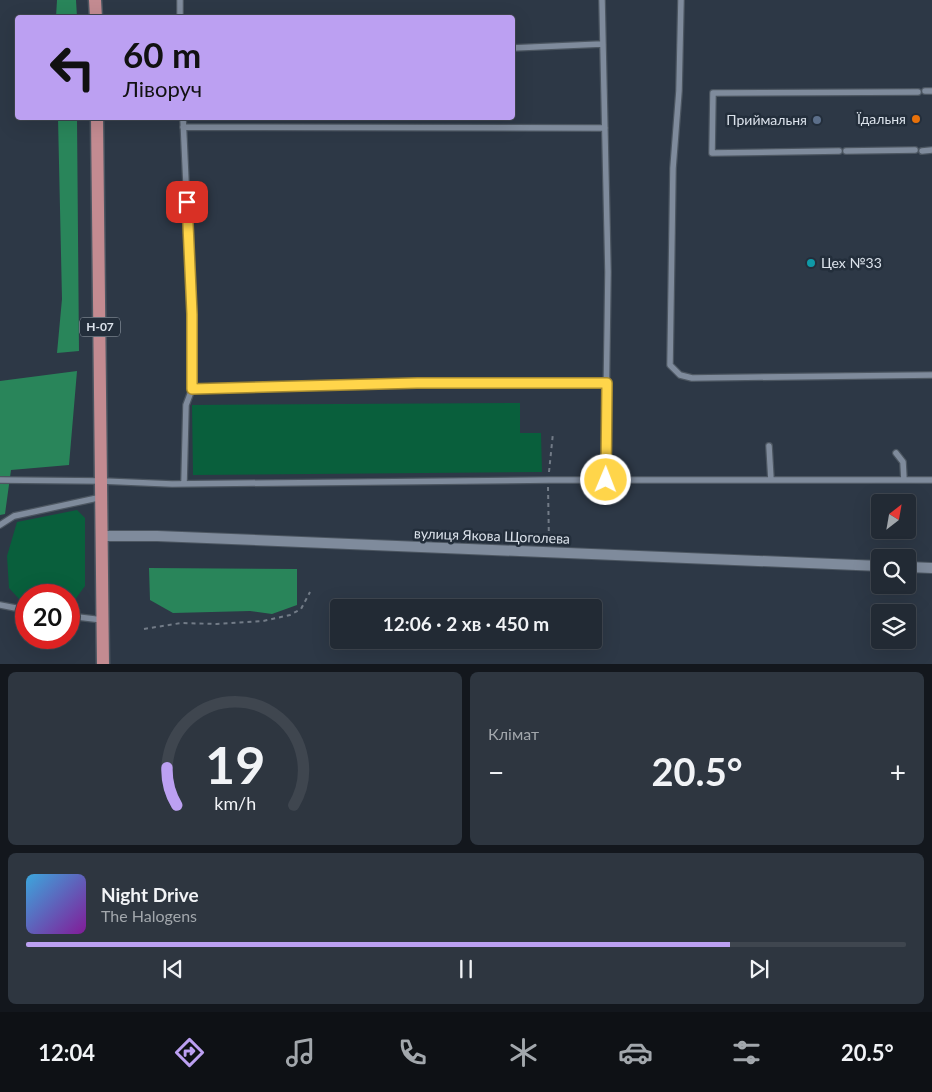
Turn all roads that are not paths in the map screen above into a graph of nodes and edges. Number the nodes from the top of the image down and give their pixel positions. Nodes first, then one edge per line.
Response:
1 (95, 0) edge
2 (180, 0) edge
3 (602, 0) edge
4 (681, 0) edge
5 (96, 15) edge
6 (180, 15) edge
7 (602, 44) junction
8 (515, 48) edge
9 (932, 91) edge
10 (97, 120) edge
11 (182, 120) edge
12 (183, 127) junction
13 (604, 128) junction
14 (932, 150) edge
15 (932, 375) edge
16 (607, 383) junction
17 (192, 389) junction
18 (769, 446) dead end
19 (896, 453) dead end
20 (0, 480) edge
21 (102, 480) junction
22 (606, 480) junction
23 (771, 480) junction
24 (904, 480) junction
25 (932, 480) edge
26 (184, 484) junction
27 (102, 497) junction
28 (0, 525) edge
29 (102, 536) junction
30 (871, 566) edge
31 (916, 567) edge
32 (932, 568) edge
33 (0, 605) edge
34 (15, 608) edge
35 (80, 617) edge
36 (103, 620) junction
37 (103, 664) edge

1 - 5 main road
2 - 6 lane
3 - 7 lane
4 - 15 lane
7 - 8 lane
7 - 13 lane
9 - 14 lane
10 - 21 main road, Н-07
11 - 12 lane
12 - 13 lane
12 - 17 lane
13 - 16 lane
16 - 17 lane
16 - 22 lane
17 - 26 lane
18 - 23 lane
19 - 24 lane
20 - 21 lane
21 - 26 lane
21 - 27 main road, Н-07
22 - 23 lane
22 - 26 lane
23 - 24 lane
24 - 25 lane
27 - 28 lane
27 - 29 main road, Н-07
29 - 30 street, вулиця Якова Щоголева
29 - 36 main road, Н-07
31 - 32 street
33 - 34 lane
35 - 36 lane
36 - 37 main road, Н-07

